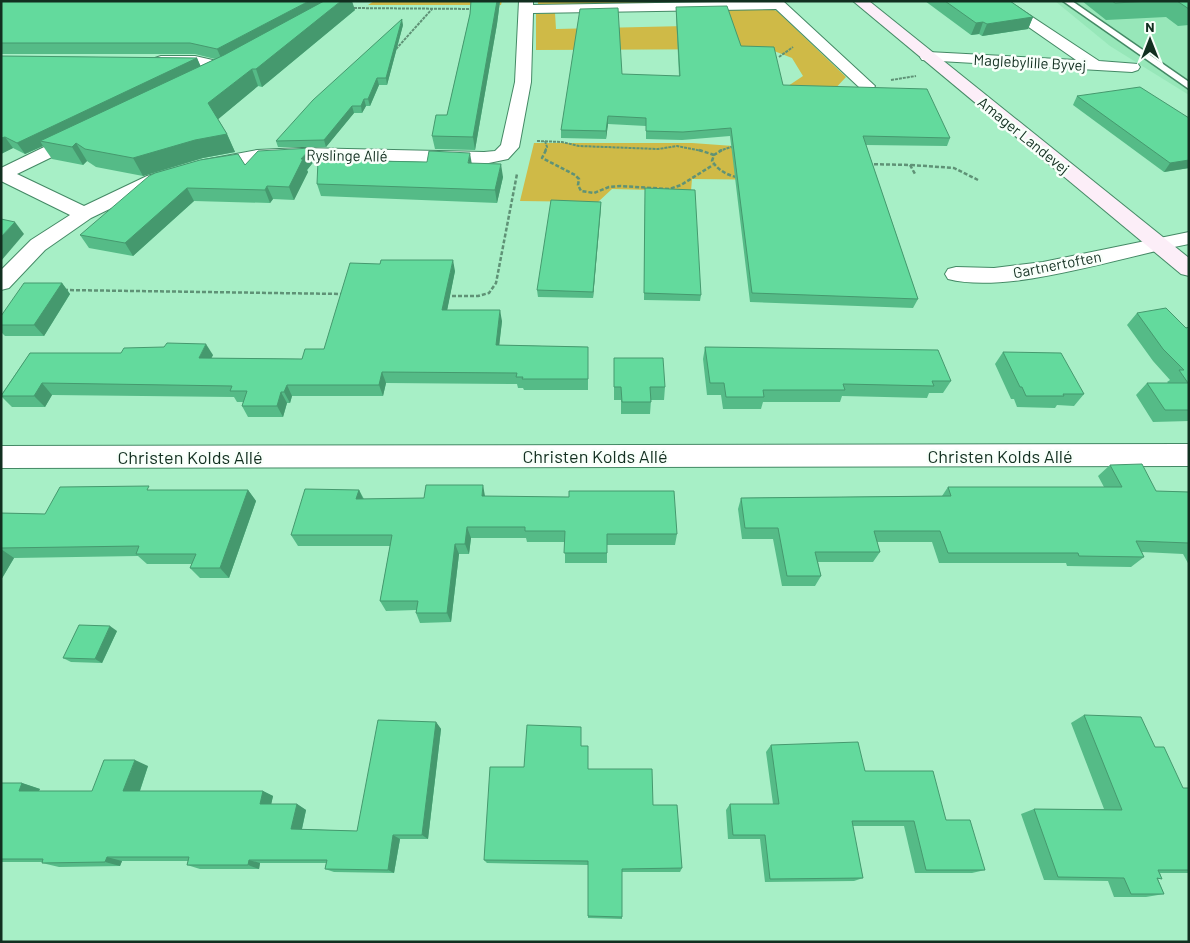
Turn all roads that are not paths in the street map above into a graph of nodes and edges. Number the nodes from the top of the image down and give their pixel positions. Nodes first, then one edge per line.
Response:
1 (860, 1) edge
2 (998, 1) edge
3 (1067, 1) edge
4 (778, 3) edge
5 (526, 5) edge
6 (928, 57) junction
7 (241, 58) edge
8 (147, 61) edge
9 (1094, 65) junction
10 (224, 67) junction
11 (1132, 67) dead end
12 (199, 80) edge
13 (866, 85) edge
14 (1189, 86) edge
15 (97, 128) edge
16 (2, 175) edge
17 (84, 214) junction
18 (1189, 238) edge
19 (1157, 243) junction
20 (1189, 269) edge
21 (956, 274) dead end
22 (1, 283) edge
23 (1189, 455) edge
24 (1, 457) edge

1 - 6 street, Amager Landevej
2 - 9 street
3 - 14 lane
4 - 5 street
4 - 13 street
5 - 17 street, Ryslinge Allé
6 - 9 street, Maglebylille Byvej
6 - 19 street, Amager Landevej
7 - 10 street
8 - 10 street
9 - 11 street, Maglebylille Byvej
10 - 12 street
15 - 16 street
16 - 17 street
17 - 22 street, Ryslinge Allé
18 - 19 street, Gartnertoften
19 - 20 street, Amager Landevej
19 - 21 street, Gartnertoften
23 - 24 street, Christen Kolds Allé

